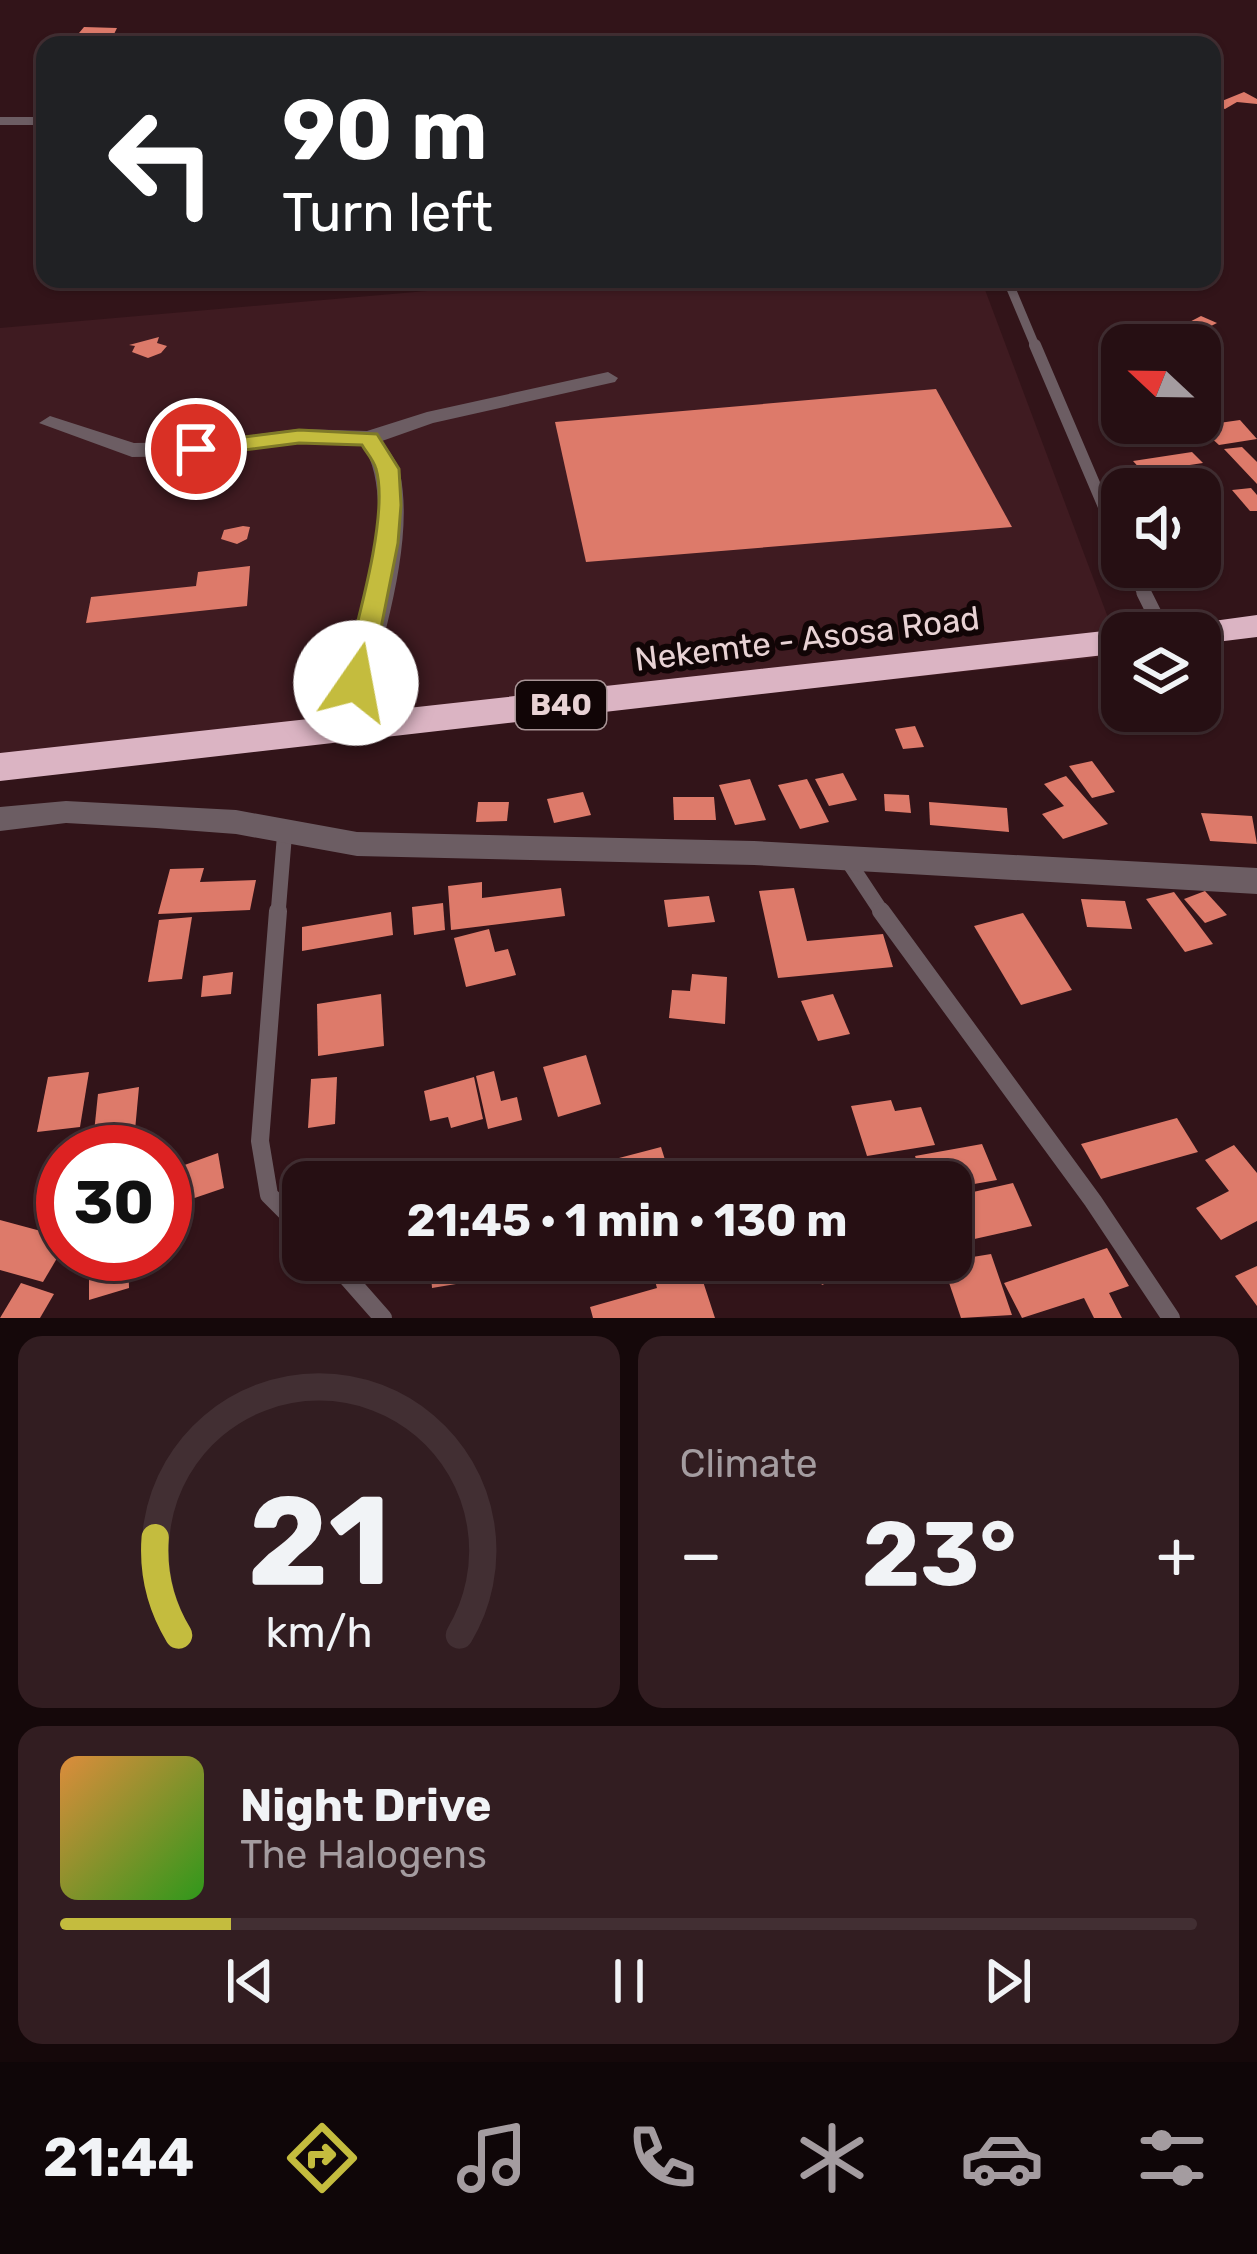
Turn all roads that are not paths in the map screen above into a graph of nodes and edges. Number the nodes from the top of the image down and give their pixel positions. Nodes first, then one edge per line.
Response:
1 (36, 121) edge
2 (0, 122) edge
3 (1011, 288) edge
4 (608, 379) dead end
5 (50, 423) dead end
6 (369, 438) junction
7 (1101, 500) edge
8 (1257, 626) edge
9 (1221, 630) edge
10 (1101, 643) edge
11 (346, 730) junction
12 (0, 767) edge
13 (0, 819) edge
14 (285, 830) junction
15 (846, 858) junction
16 (1257, 881) edge
17 (282, 1209) edge
18 (350, 1281) edge
19 (382, 1318) edge
20 (1172, 1318) edge

1 - 2 street
3 - 7 lane
4 - 6 street
5 - 6 street
6 - 11 street
8 - 9 highway
10 - 11 highway, Nekemte - Asosa Road / B40
11 - 12 highway, Nekemte - Asosa Road / B40
13 - 14 street
14 - 15 street
14 - 17 lane
15 - 16 street
15 - 20 lane
18 - 19 lane

